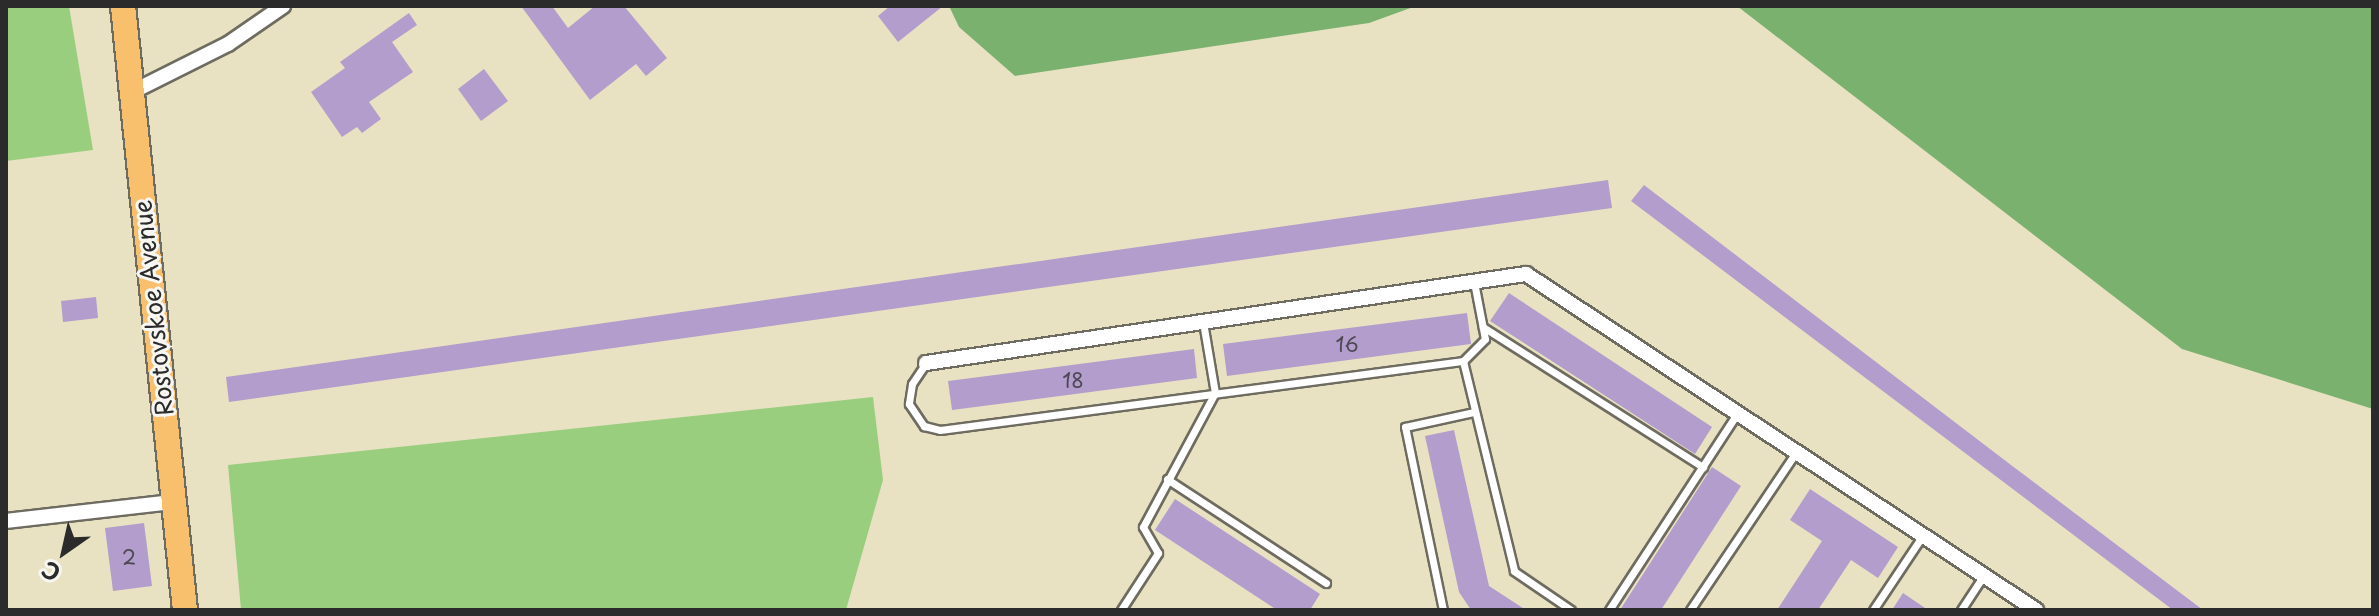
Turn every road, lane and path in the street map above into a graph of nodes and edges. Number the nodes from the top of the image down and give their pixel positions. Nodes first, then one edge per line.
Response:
1 (123, 6) edge
2 (283, 6) edge
3 (134, 91) junction
4 (1473, 280) junction
5 (1203, 322) junction
6 (1483, 327) junction
7 (1463, 361) junction
8 (926, 363) joint
9 (1215, 393) junction
10 (1474, 412) junction
11 (1738, 413) junction
12 (1796, 452) junction
13 (1703, 467) junction
14 (1167, 479) junction
15 (172, 502) junction
16 (6, 521) edge
17 (1923, 535) junction
18 (1984, 575) junction
19 (1326, 583) dead end
20 (185, 610) edge
21 (1121, 610) edge
22 (1443, 610) edge
23 (1571, 610) edge
24 (1609, 610) edge
25 (1690, 610) edge
26 (1873, 610) edge
27 (1961, 610) edge
28 (2036, 610) edge

1 - 3 main road, Rostovskoe Avenue
2 - 3 street
3 - 15 main road, Rostovskoe Avenue
4 - 5 street
4 - 6 lane
4 - 11 street
5 - 8 street
5 - 9 lane
6 - 7 lane
6 - 13 lane
7 - 9 lane
7 - 10 lane
8 - 9 lane
9 - 14 lane
10 - 22 lane
10 - 23 lane
11 - 12 street
11 - 13 lane
12 - 17 street
12 - 25 lane
13 - 24 lane
14 - 19 lane
14 - 21 lane
15 - 16 street
15 - 20 main road, Rostovskoe Avenue
17 - 18 street
17 - 26 lane
18 - 27 lane
18 - 28 street

